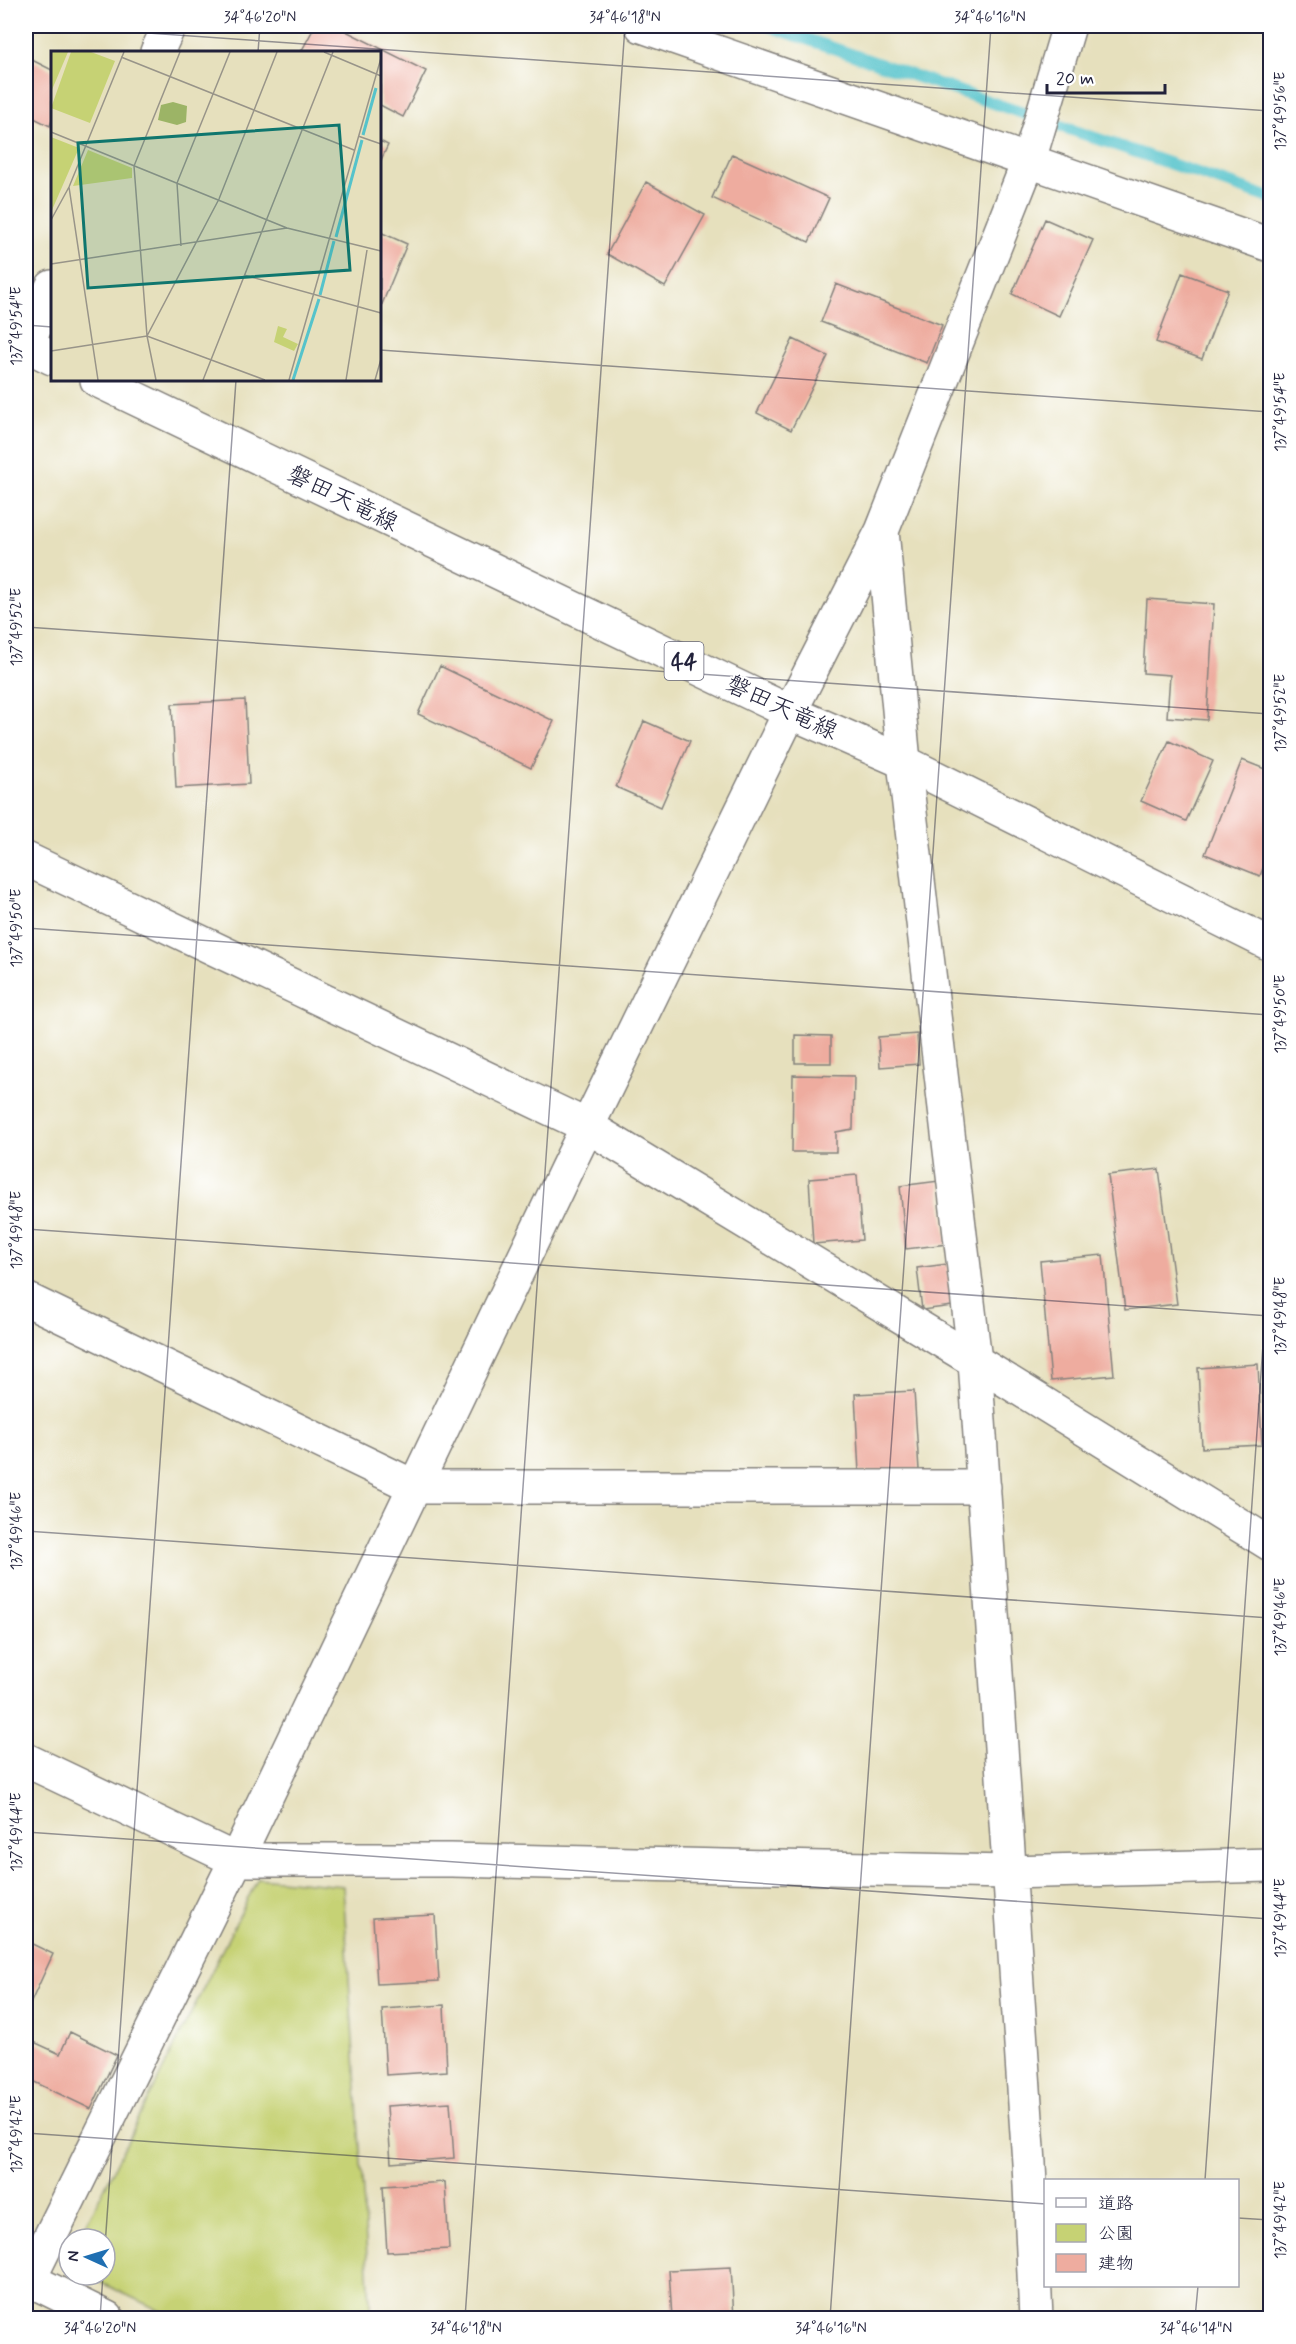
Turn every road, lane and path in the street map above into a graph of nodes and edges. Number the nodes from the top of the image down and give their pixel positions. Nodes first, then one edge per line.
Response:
1 (169, 26) edge
2 (642, 26) edge
3 (1069, 26) edge
4 (157, 51) edge
5 (1029, 160) junction
6 (1270, 245) edge
7 (51, 290) edge
8 (32, 349) edge
9 (99, 381) edge
10 (882, 531) junction
11 (790, 712) junction
12 (904, 762) junction
13 (26, 860) edge
14 (1270, 944) edge
15 (587, 1126) junction
16 (26, 1299) edge
17 (975, 1361) junction
18 (415, 1487) junction
19 (984, 1487) junction
20 (1270, 1544) edge
21 (26, 1760) edge
22 (236, 1860) junction
23 (1270, 1865) edge
24 (1007, 1872) junction
25 (26, 2282) edge
26 (107, 2319) edge
27 (1036, 2319) edge

1 - 4 street
2 - 5 street
3 - 5 street
5 - 6 street
5 - 10 street
7 - 8 street
9 - 11 street, 磐田天竜線 / 44
10 - 11 street
10 - 12 street
11 - 12 street, 磐田天竜線 / 44
11 - 15 street
12 - 14 street, 磐田天竜線 / 44
12 - 17 street
13 - 15 street
15 - 17 street
15 - 18 street
16 - 18 street
17 - 19 street
17 - 20 street
18 - 19 street
18 - 22 street
19 - 24 street
21 - 22 street
22 - 24 street
22 - 25 street
23 - 24 street
24 - 27 street
25 - 26 street

